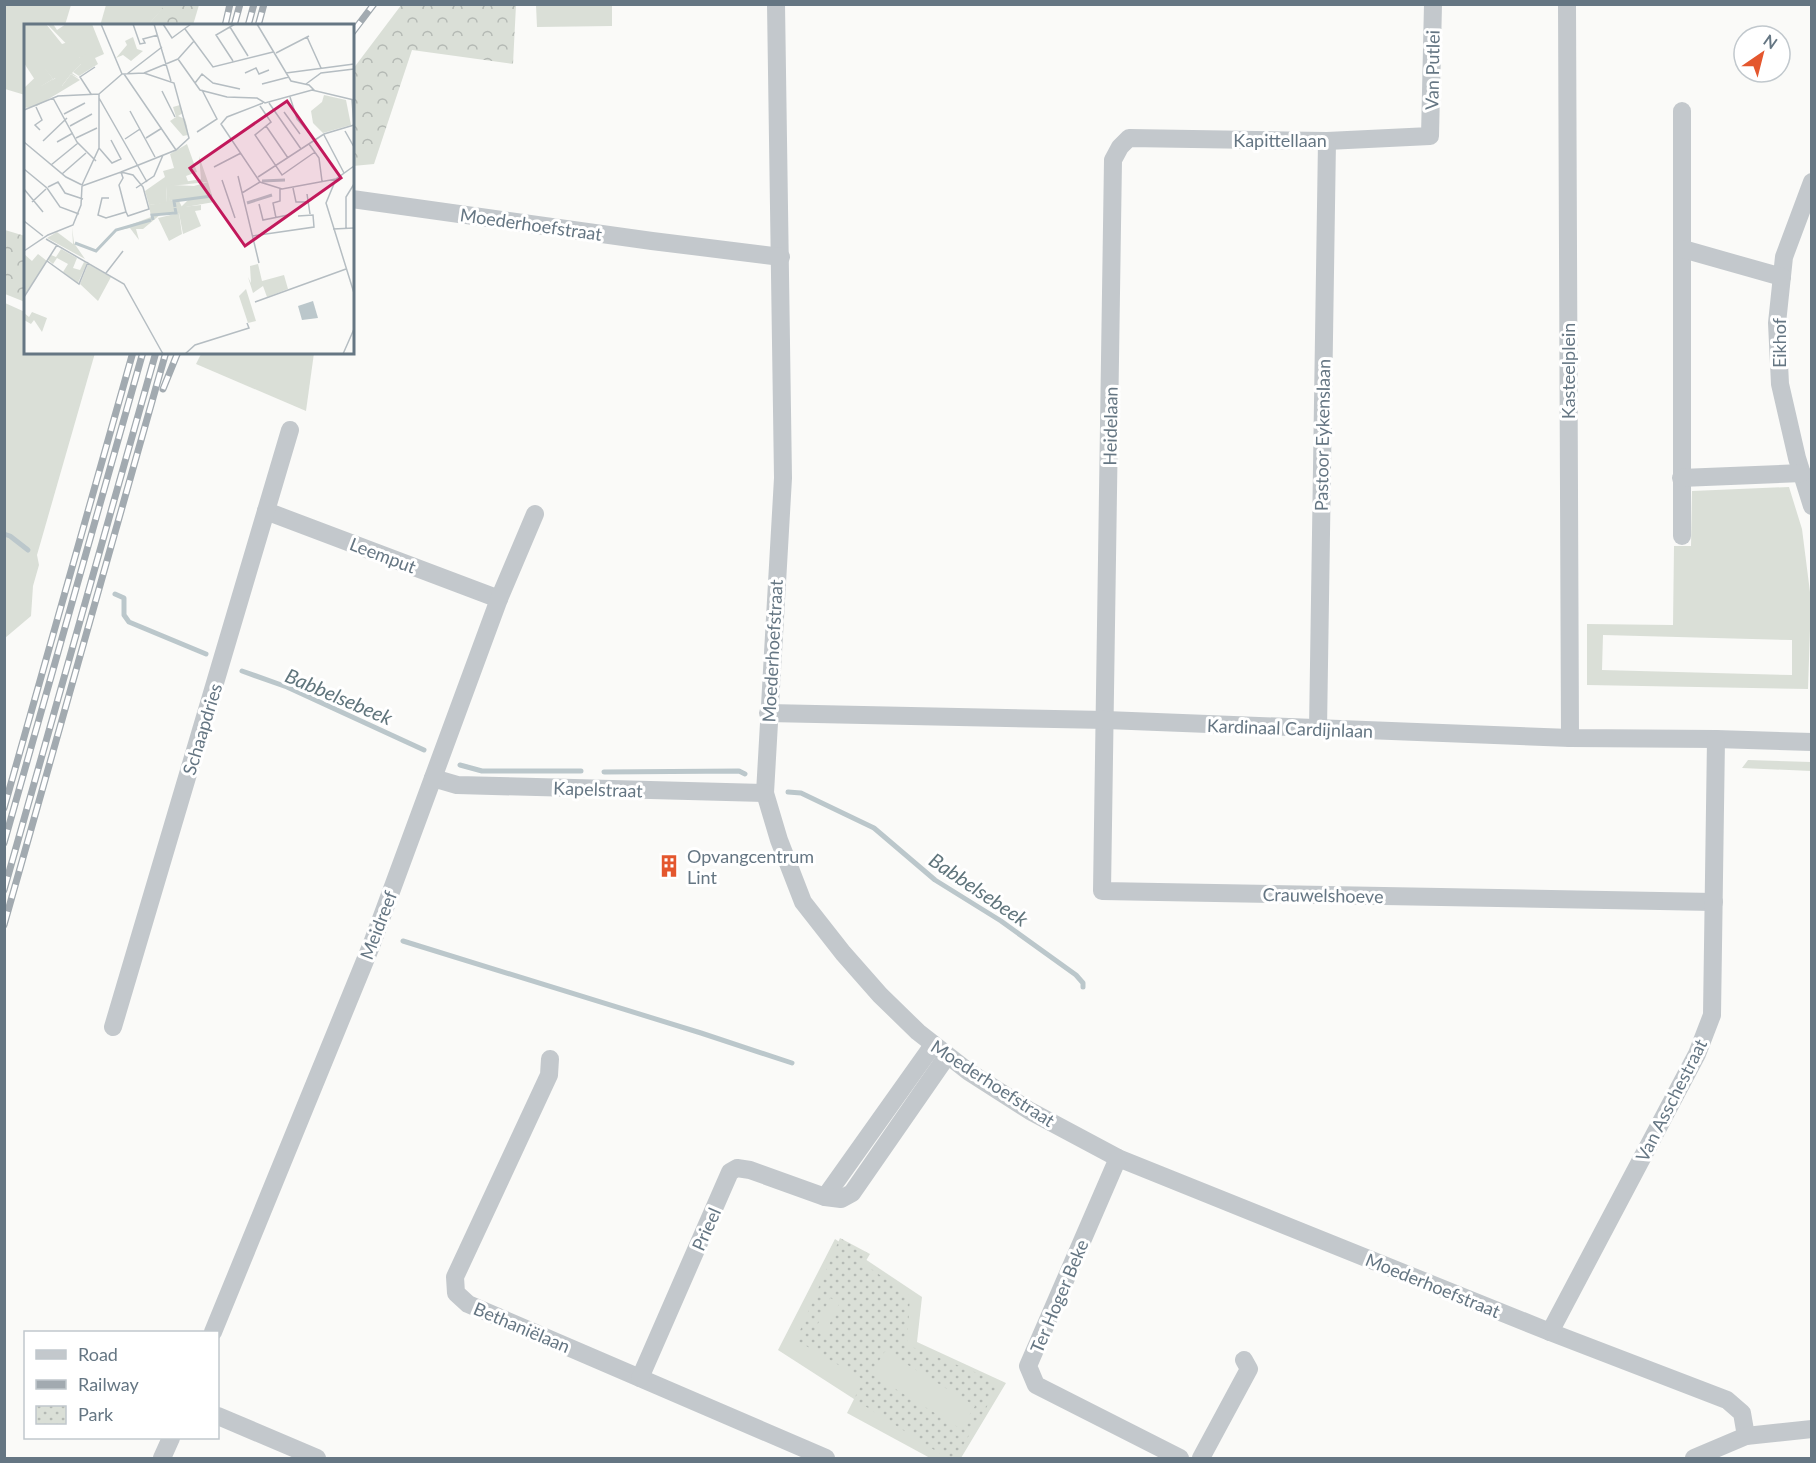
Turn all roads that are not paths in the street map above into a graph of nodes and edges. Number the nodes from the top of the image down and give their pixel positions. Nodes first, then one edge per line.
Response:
1 (776, 4) edge
2 (1433, 4) edge
3 (1567, 4) edge
4 (1682, 111) dead end
5 (1430, 136) joint
6 (1129, 138) joint
7 (1327, 141) junction
8 (1812, 182) edge
9 (354, 199) edge
10 (1683, 249) junction
11 (781, 257) junction
12 (1782, 277) junction
13 (290, 430) dead end
14 (1802, 473) junction
15 (1681, 478) junction
16 (1812, 506) edge
17 (266, 511) junction
18 (535, 514) dead end
19 (1682, 536) dead end
20 (499, 599) junction
21 (768, 713) junction
22 (1106, 720) junction
23 (1318, 730) junction
24 (1570, 738) junction
25 (1716, 739) junction
26 (1812, 742) edge
27 (433, 778) junction
28 (765, 793) junction
29 (1714, 902) junction
30 (113, 1027) dead end
31 (940, 1050) junction
32 (550, 1059) dead end
33 (1118, 1158) junction
34 (213, 1331) edge
35 (1550, 1332) junction
36 (1244, 1360) dead end
37 (640, 1378) junction
38 (219, 1416) edge
39 (1812, 1429) edge
40 (1746, 1436) junction
41 (170, 1439) edge
42 (162, 1458) edge
43 (317, 1458) edge
44 (826, 1458) edge
45 (1180, 1458) edge
46 (1201, 1458) edge
47 (1694, 1458) edge

1 - 11 street, Moederhoefstraat
2 - 5 street, Van Putlei
3 - 24 street, Kasteelplein
4 - 10 street
5 - 7 street, Kapittellaan
6 - 7 street, Kapittellaan
6 - 22 street, Heidelaan
7 - 23 street, Pastoor Eykenslaan
8 - 12 street, Eikhof
9 - 11 street, Moederhoefstraat
10 - 12 street
10 - 15 street
11 - 21 street, Moederhoefstraat
12 - 14 street, Eikhof
13 - 17 street, Schaapdries
14 - 15 street
14 - 16 street, Eikhof
15 - 19 street
17 - 20 street, Leemput
17 - 30 street, Schaapdries
18 - 20 street, Meidreef
20 - 27 street, Meidreef
21 - 22 street, Kardinaal Cardijnlaan
21 - 28 street, Moederhoefstraat
22 - 23 street, Kardinaal Cardijnlaan
22 - 29 street, Crauwelshoeve
23 - 24 street, Kardinaal Cardijnlaan
24 - 25 street, Kardinaal Cardijnlaan
25 - 26 street, Kardinaal Cardijnlaan
25 - 29 street, Van Asschestraat
27 - 28 street, Kapelstraat
27 - 34 street, Meidreef
28 - 31 street, Moederhoefstraat
29 - 35 street, Van Asschestraat
31 - 33 street, Moederhoefstraat
31 - 37 street, Prieel
32 - 37 street, Bethaniëlaan
33 - 35 street, Moederhoefstraat
33 - 45 street, Ter Hoger Beke
35 - 40 street, Moederhoefstraat
36 - 46 street
37 - 44 street, Bethaniëlaan
38 - 43 street
39 - 40 street
40 - 47 street
41 - 42 street

